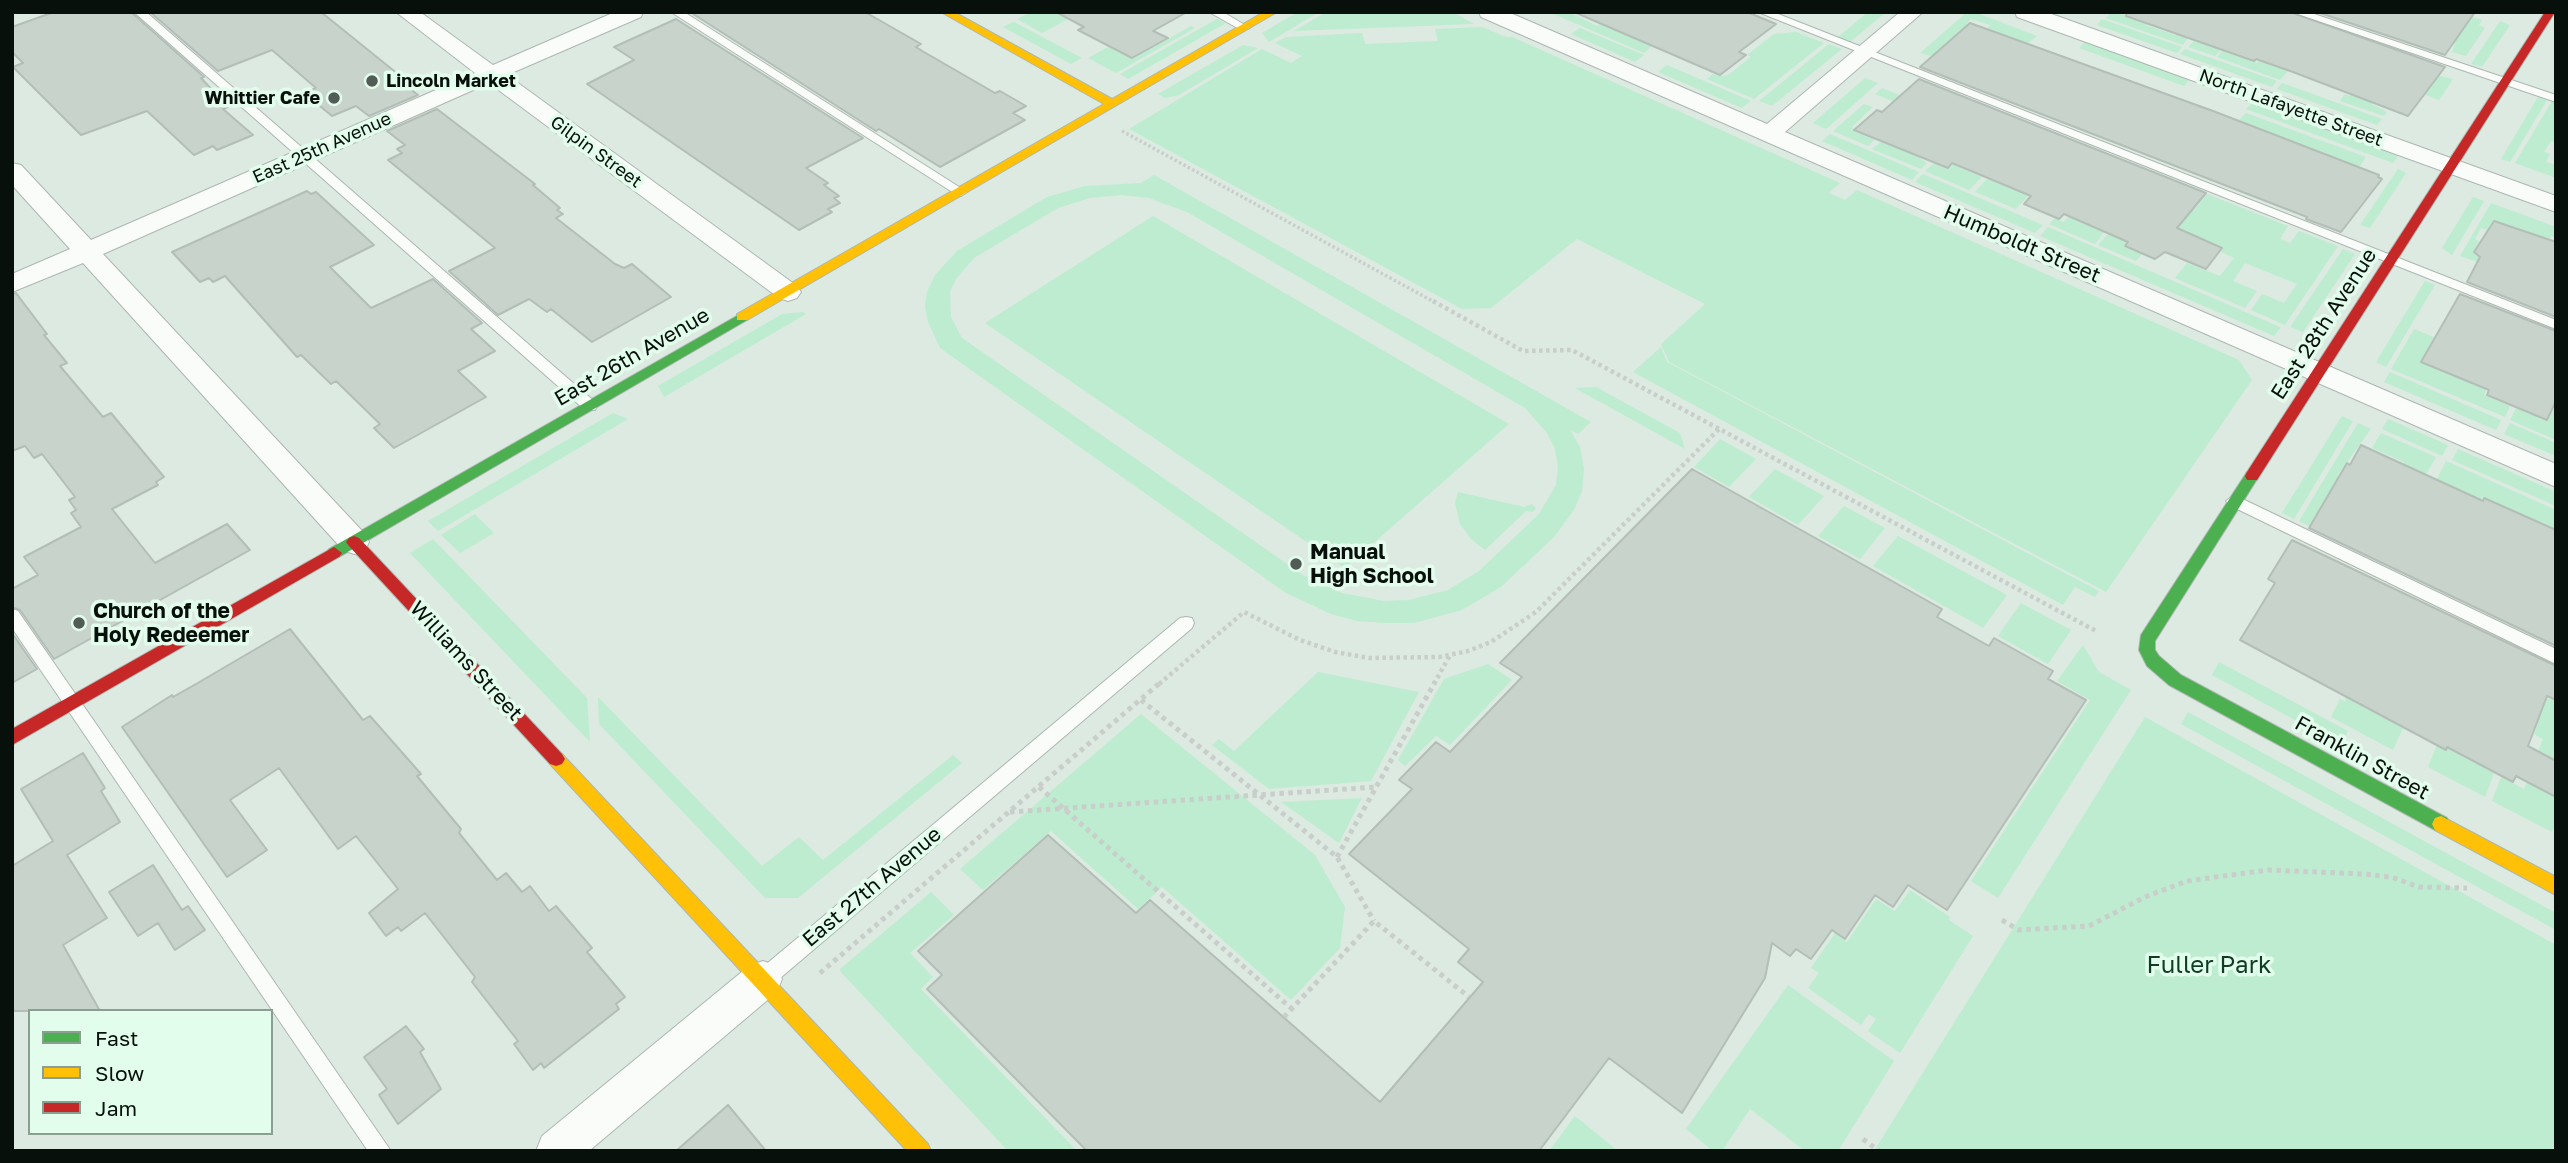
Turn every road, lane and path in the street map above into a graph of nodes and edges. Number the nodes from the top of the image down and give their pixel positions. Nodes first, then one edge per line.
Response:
1 (139, 12) edge
2 (406, 12) edge
3 (632, 12) edge
4 (676, 12) edge
5 (946, 12) edge
6 (1214, 12) edge
7 (1272, 12) edge
8 (1489, 12) edge
9 (1763, 12) edge
10 (1913, 12) edge
11 (2025, 12) edge
12 (2297, 12) edge
13 (2550, 12) edge
14 (1245, 28) junction
15 (1865, 53) junction
16 (490, 75) junction
17 (2505, 82) junction
18 (2556, 99) edge
19 (1113, 104) junction
20 (1122, 131) dead end
21 (1769, 134) junction
22 (304, 156) junction
23 (2450, 166) junction
24 (12, 170) edge
25 (961, 192) junction
26 (2556, 205) edge
27 (88, 251) junction
28 (2390, 260) junction
29 (12, 284) edge
30 (788, 292) junction
31 (2556, 325) edge
32 (2317, 372) junction
33 (590, 406) junction
34 (1719, 429) junction
35 (2556, 476) edge
36 (2234, 501) junction
37 (354, 542) junction
38 (12, 615) edge
39 (1186, 623) dead end
40 (2096, 631) dead end
41 (1450, 655) junction
42 (2556, 657) edge
43 (2153, 661) joint
44 (1141, 700) junction
45 (73, 703) junction
46 (12, 738) edge
47 (1039, 786) junction
48 (1376, 787) junction
49 (1260, 795) junction
50 (1065, 809) junction
51 (1009, 813) junction
52 (1337, 857) junction
53 (2556, 887) edge
54 (2467, 888) dead end
55 (1374, 920) junction
56 (2003, 920) dead end
57 (820, 973) dead end
58 (763, 979) junction
59 (1469, 997) dead end
60 (1292, 1009) junction
61 (1284, 1017) dead end
62 (1863, 1139) dead end
63 (381, 1151) edge
64 (557, 1151) edge
65 (922, 1151) edge
66 (1878, 1151) edge

1 - 22 lane
2 - 16 street, Gilpin Street
3 - 16 street, East 25th Avenue
4 - 25 lane
5 - 19 street
6 - 14 lane
7 - 14 street, East 26th Avenue
8 - 21 street, Humboldt Street
9 - 15 lane
10 - 15 street
11 - 23 street, North Lafayette Street
12 - 17 lane
13 - 17 street, East 28th Avenue
14 - 19 street, East 26th Avenue
15 - 21 street
15 - 28 lane
16 - 22 street, East 25th Avenue
16 - 30 street, Gilpin Street
17 - 18 lane
17 - 23 street, East 28th Avenue
19 - 25 street, East 26th Avenue
20 - 34 path
21 - 32 street, Humboldt Street
22 - 27 street, East 25th Avenue
22 - 33 lane
23 - 26 street, North Lafayette Street
23 - 28 street, East 28th Avenue
24 - 27 street, Williams Street
25 - 30 street, East 26th Avenue
27 - 29 street, East 25th Avenue
27 - 37 street, Williams Street
28 - 31 lane
28 - 32 street, East 28th Avenue
30 - 33 street, East 26th Avenue
32 - 35 street, Humboldt Street
32 - 36 street, East 28th Avenue
33 - 37 street, East 26th Avenue
34 - 40 path
34 - 41 path
36 - 42 lane
36 - 43 street, East 28th Avenue
37 - 45 street, East 26th Avenue
37 - 58 street, Williams Street
38 - 45 lane
39 - 58 lane, East 27th Avenue
41 - 44 path
41 - 48 path
43 - 53 street, Franklin Street
44 - 47 path
44 - 49 path
45 - 46 street, East 26th Avenue
45 - 63 lane
47 - 50 path
47 - 51 path
48 - 49 path
48 - 52 path
49 - 50 path
49 - 52 path
50 - 51 path
50 - 60 path
51 - 57 path
52 - 55 path
54 - 56 path
55 - 59 path
55 - 60 path
58 - 64 street, East 27th Avenue
58 - 65 street, Williams Street
60 - 61 path
62 - 66 path

